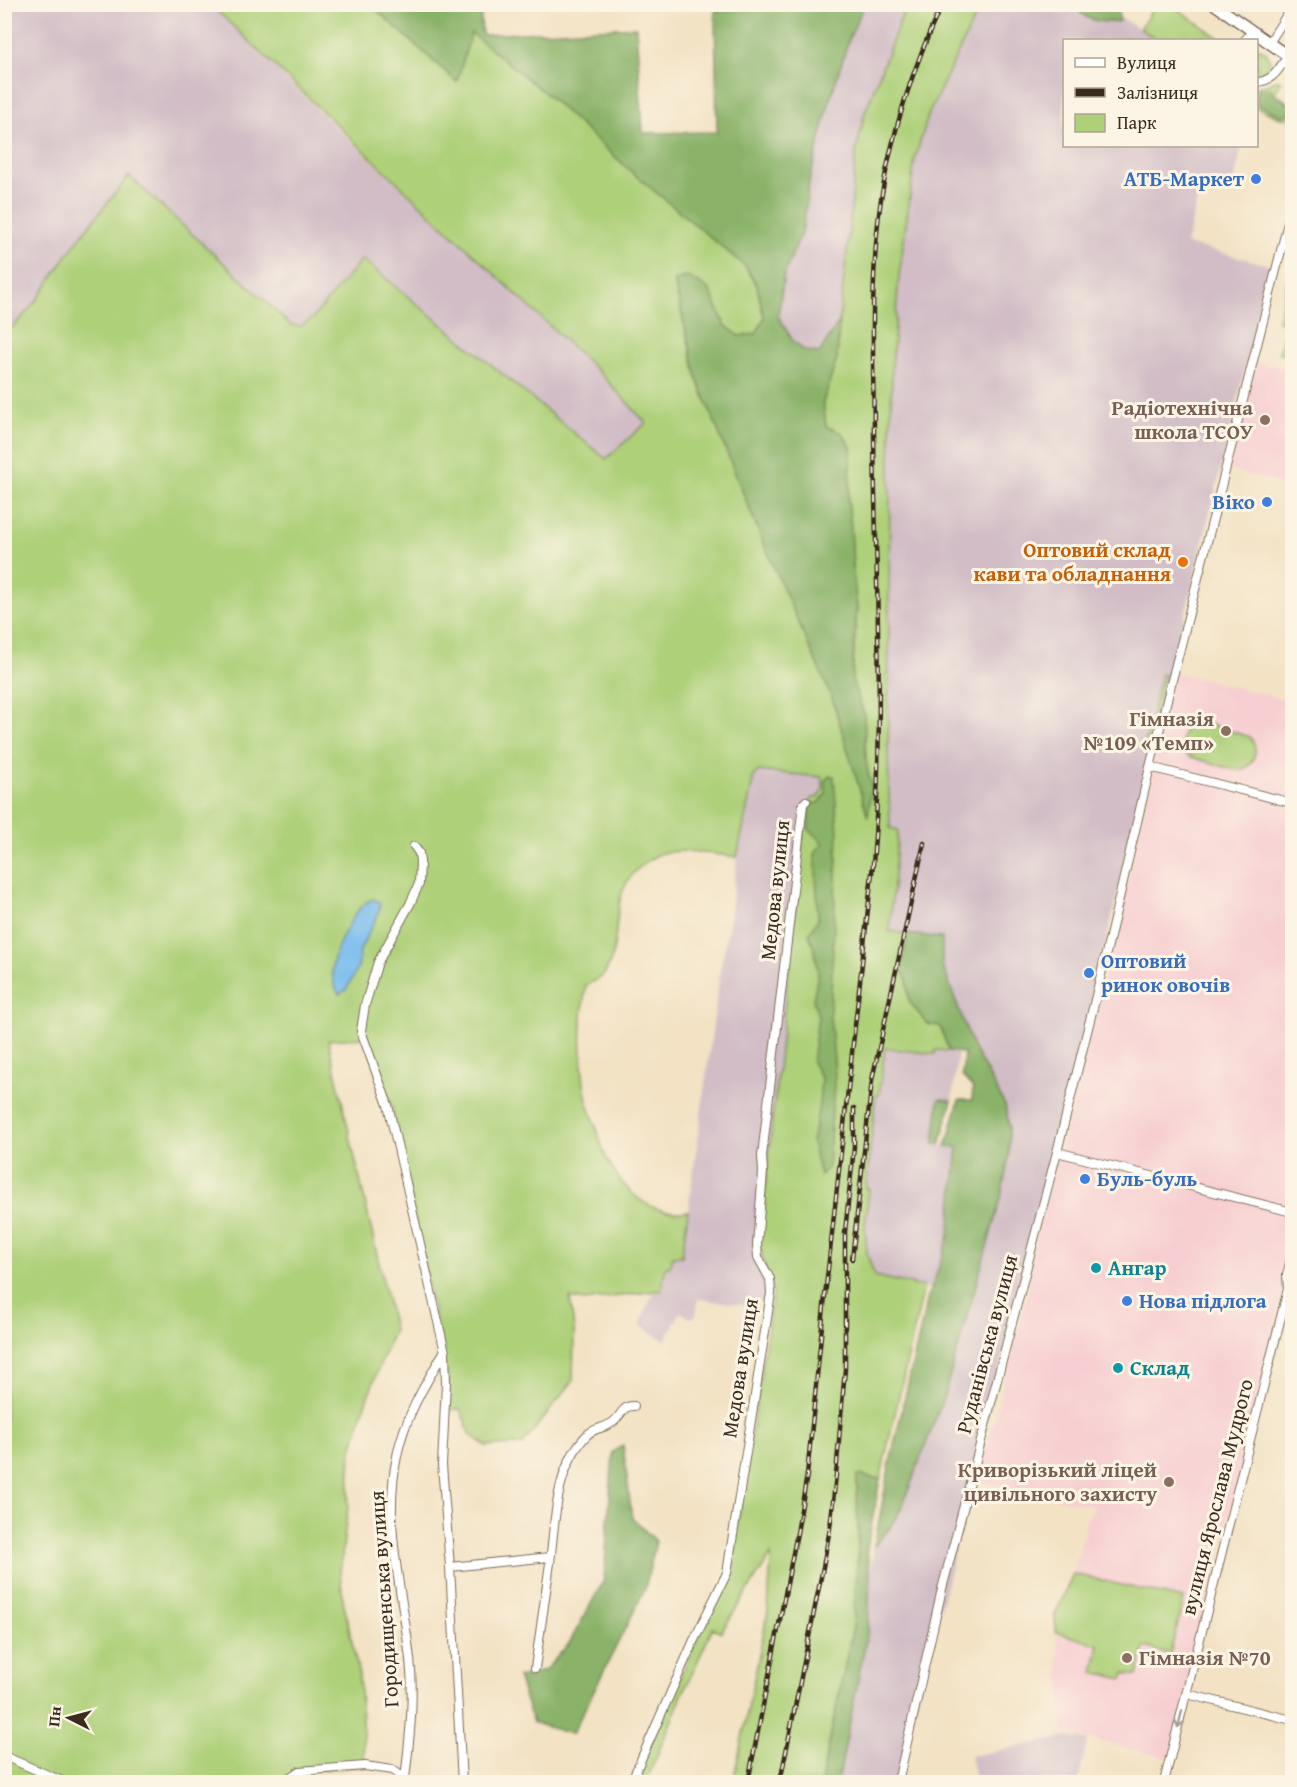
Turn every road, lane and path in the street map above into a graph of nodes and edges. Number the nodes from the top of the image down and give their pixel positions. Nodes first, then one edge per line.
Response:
1 (1214, 4) edge
2 (1293, 7) edge
3 (1251, 31) junction
4 (1246, 39) edge
5 (1269, 43) junction
6 (1290, 57) edge
7 (1258, 82) edge
8 (1293, 207) edge
9 (1150, 767) junction
10 (806, 801) dead end
11 (1293, 803) edge
12 (414, 846) dead end
13 (1057, 1152) junction
14 (1293, 1212) edge
15 (1293, 1255) edge
16 (1290, 1290) edge
17 (445, 1352) junction
18 (634, 1406) dead end
19 (550, 1557) junction
20 (450, 1568) junction
21 (535, 1668) dead end
22 (1186, 1694) junction
23 (1293, 1720) edge
24 (4, 1756) edge
25 (406, 1780) edge
26 (64, 1782) edge
27 (283, 1782) edge
28 (462, 1782) edge
29 (631, 1782) edge
30 (898, 1782) edge
31 (1164, 1782) edge

1 - 3 main road
2 - 5 street
3 - 4 street
3 - 5 main road
5 - 6 main road
6 - 7 street
8 - 9 street, Руданівська вулиця
9 - 11 street
9 - 13 street, Руданівська вулиця
10 - 29 street, Медова вулиця
12 - 17 street
13 - 14 street
13 - 30 street, Руданівська вулиця
15 - 16 street, вулиця Ярослава Мудрого
16 - 22 street, вулиця Ярослава Мудрого
17 - 20 street
17 - 25 street, Городищенська вулиця
18 - 19 street
19 - 20 street
19 - 21 street
20 - 28 street
22 - 23 street
22 -> 31 street, вулиця Ярослава Мудрого
24 - 26 street
25 - 27 street

